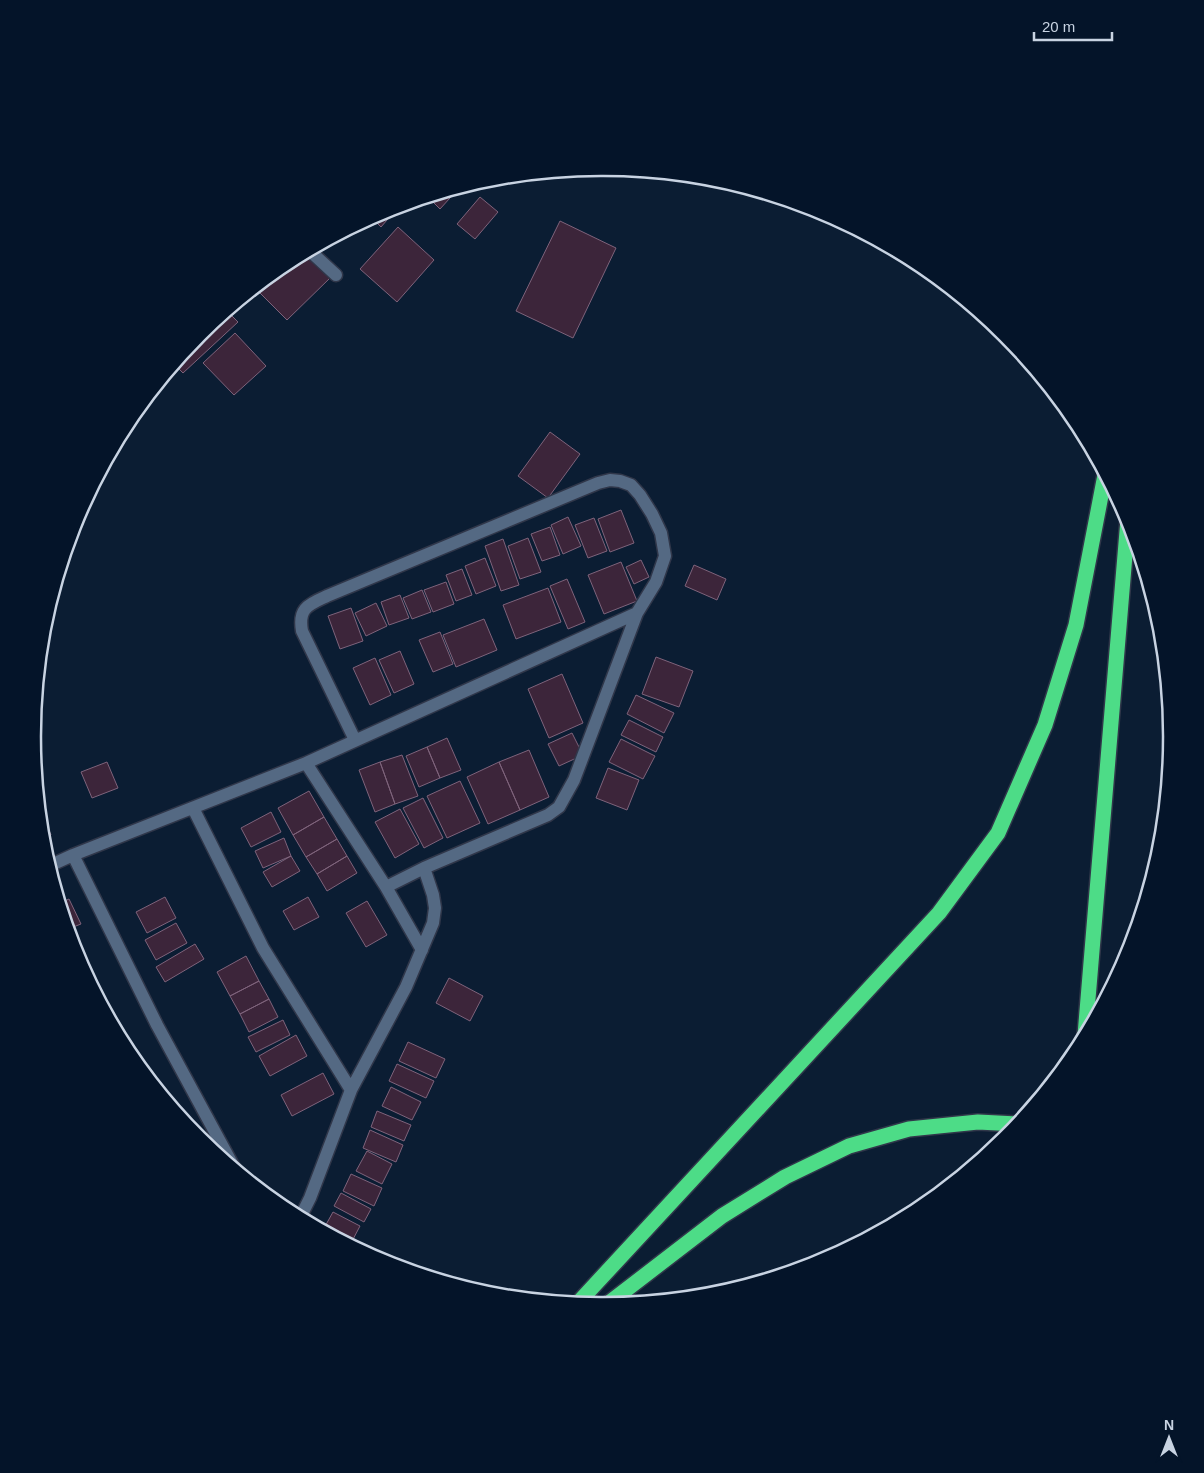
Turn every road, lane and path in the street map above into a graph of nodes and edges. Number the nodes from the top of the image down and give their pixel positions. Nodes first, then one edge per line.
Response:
1 (315, 255) edge
2 (336, 275) dead end
3 (1103, 485) edge
4 (1126, 539) edge
5 (637, 613) junction
6 (355, 740) junction
7 (306, 763) junction
8 (192, 808) junction
9 (73, 855) junction
10 (56, 863) edge
11 (424, 868) junction
12 (386, 887) junction
13 (422, 950) junction
14 (1086, 1020) edge
15 (351, 1090) junction
16 (1008, 1124) edge
17 (226, 1153) edge
18 (303, 1211) edge
19 (584, 1297) edge
20 (617, 1297) edge

1 - 2 street
3 - 19 highway
4 - 14 highway
5 - 6 street
5 - 6 street
5 - 11 street
6 - 7 street
7 - 8 street
7 - 12 street
8 - 9 street
8 - 15 street
9 - 10 street
9 - 17 street
11 - 12 street
11 - 13 street
12 - 13 street
13 - 15 street
15 - 18 street
16 - 20 highway

